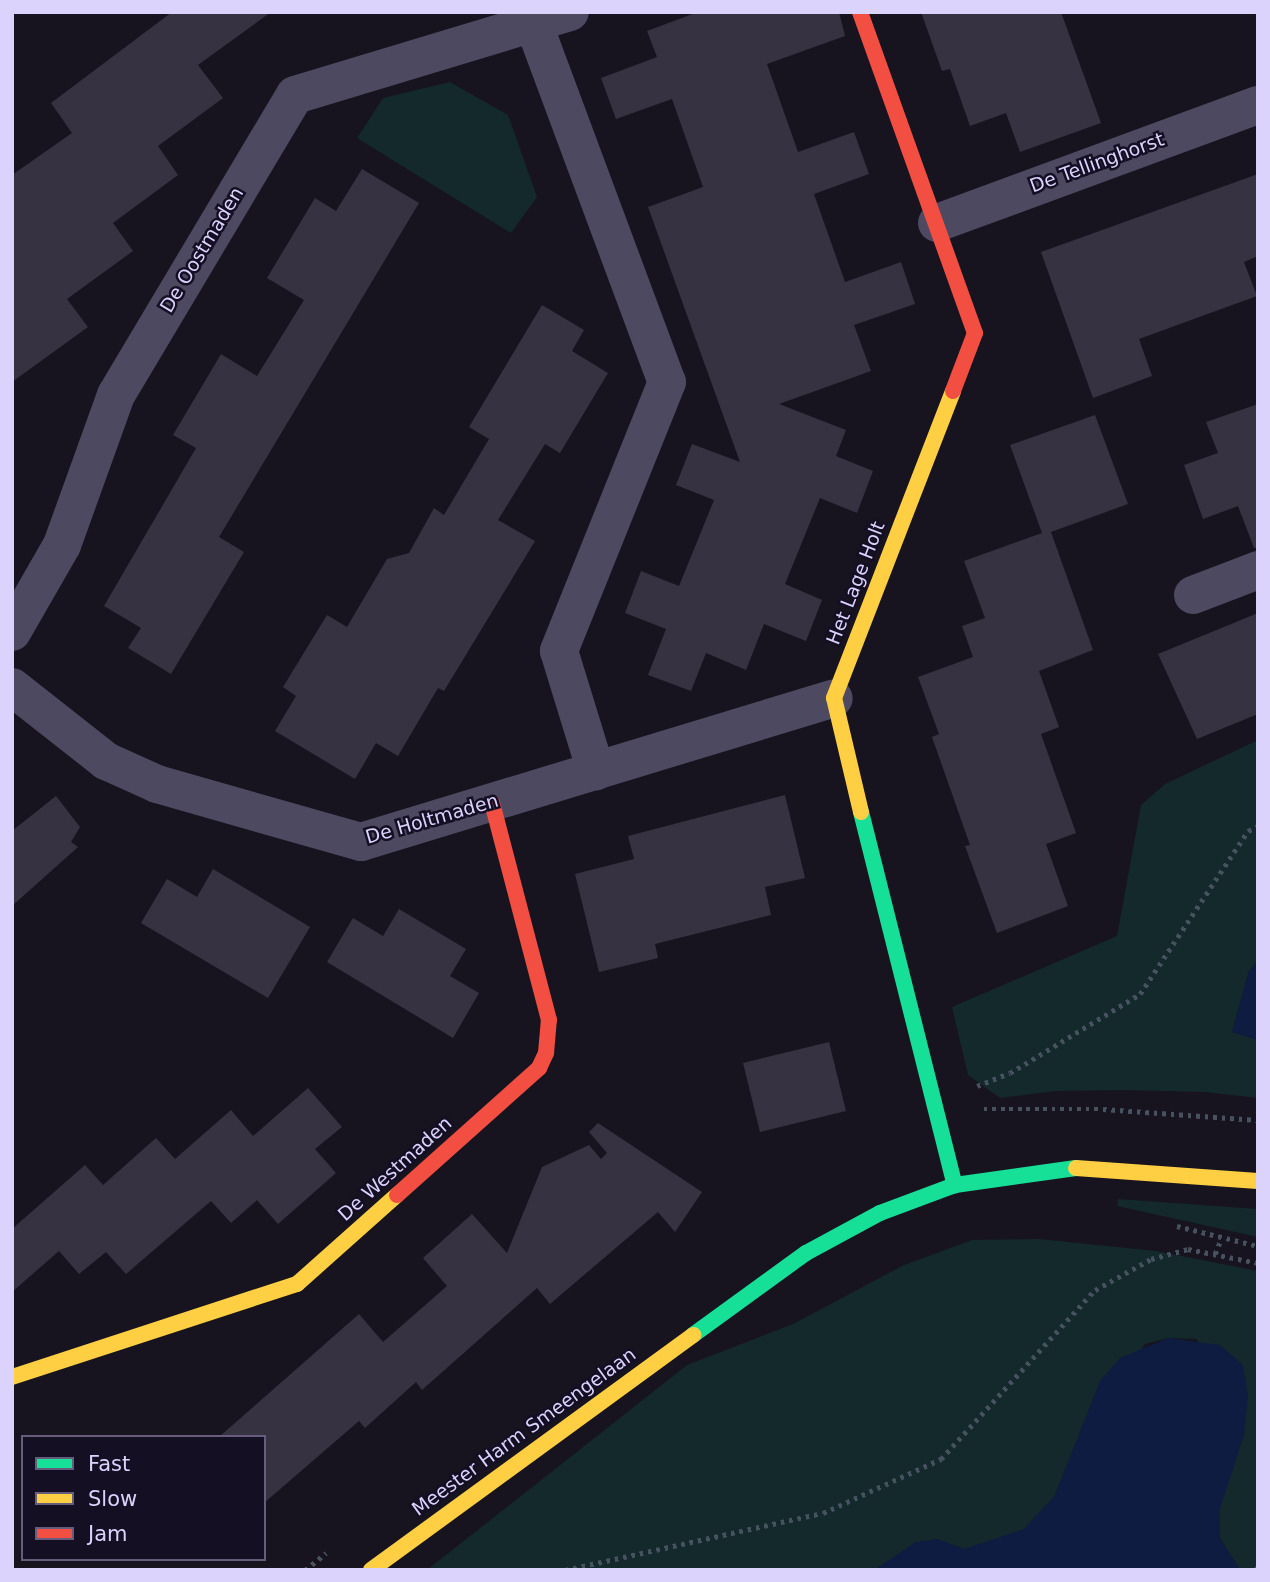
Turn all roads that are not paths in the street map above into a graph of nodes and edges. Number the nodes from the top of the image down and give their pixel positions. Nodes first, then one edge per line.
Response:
1 (570, 12) edge
2 (860, 12) edge
3 (534, 24) junction
4 (1258, 105) edge
5 (937, 223) junction
6 (1258, 569) edge
7 (1193, 595) dead end
8 (12, 632) edge
9 (12, 687) edge
10 (834, 698) junction
11 (596, 771) junction
12 (492, 803) junction
13 (1258, 1181) edge
14 (955, 1185) junction
15 (12, 1377) edge
16 (371, 1570) edge

1 - 3 street, De Oostmaden
2 - 5 street, Het Lage Holt
3 - 8 street, De Oostmaden
3 - 11 street
4 - 5 street, De Tellinghorst
5 - 10 street, Het Lage Holt
6 - 7 street
9 - 12 street, De Holtmaden
10 - 11 street, De Holtmaden
10 - 14 street
11 - 12 street, De Holtmaden
12 - 15 street, De Westmaden
13 - 14 street, Meester Harm Smeengelaan
14 - 16 street, Meester Harm Smeengelaan

